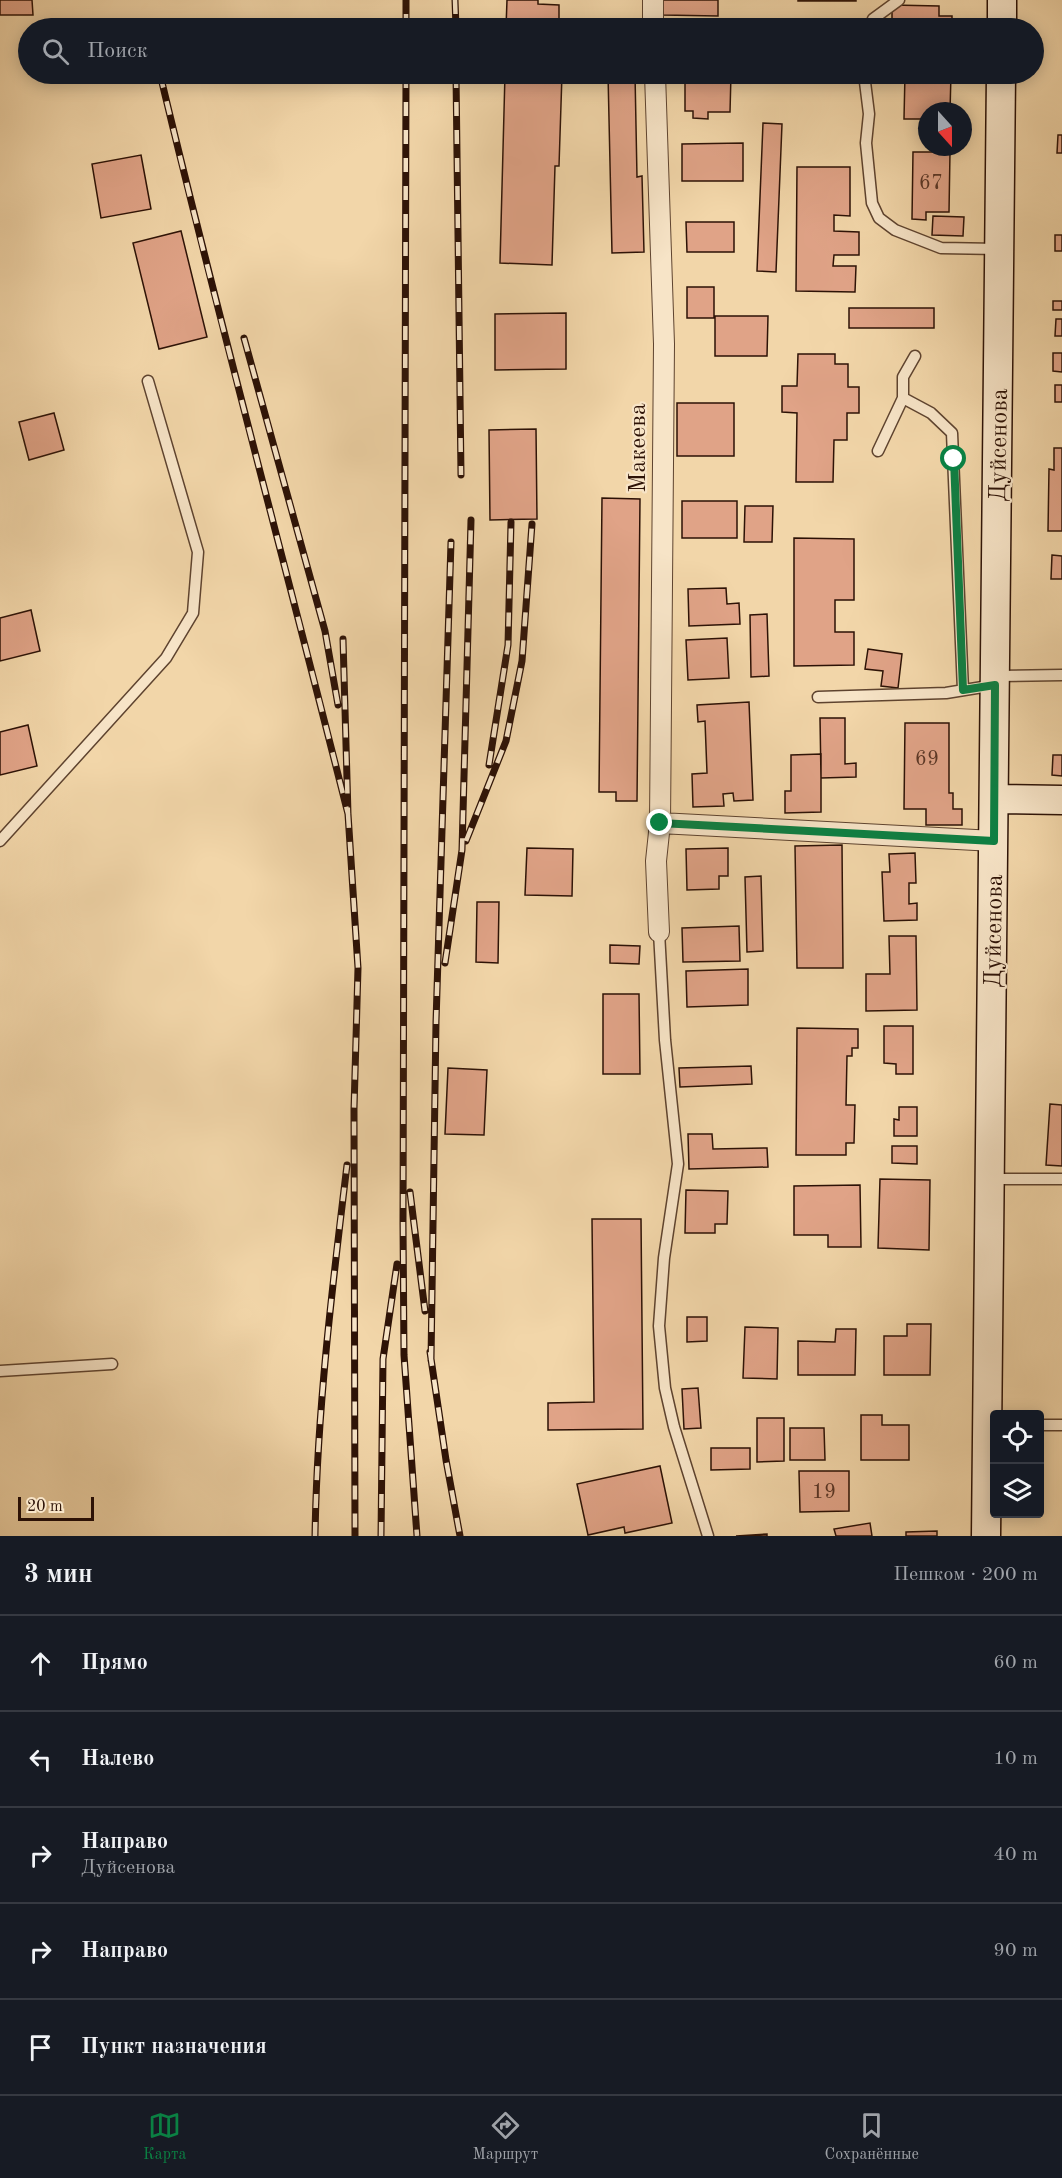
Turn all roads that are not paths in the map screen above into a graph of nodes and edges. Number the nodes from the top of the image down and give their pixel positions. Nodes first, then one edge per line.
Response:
1 (652, 0) edge
2 (899, 0) edge
3 (1002, 0) edge
4 (653, 18) edge
5 (874, 18) edge
6 (1002, 18) edge
7 (655, 84) edge
8 (865, 84) edge
9 (1001, 84) edge
10 (1000, 249) junction
11 (915, 356) dead end
12 (148, 381) dead end
13 (903, 398) junction
14 (878, 451) dead end
15 (1062, 675) edge
16 (995, 681) junction
17 (963, 690) junction
18 (818, 697) dead end
19 (994, 799) junction
20 (1062, 800) edge
21 (660, 823) junction
22 (0, 841) edge
23 (994, 841) junction
24 (660, 933) joint
25 (990, 1179) junction
26 (1062, 1179) edge
27 (112, 1364) dead end
28 (0, 1371) edge
29 (991, 1410) edge
30 (1044, 1425) edge
31 (1062, 1425) edge
32 (990, 1448) edge
33 (708, 1536) edge
34 (986, 1536) edge

1 - 4 street
2 - 5 lane
3 - 6 street
7 - 21 street, Макеева
8 - 10 lane
9 - 10 street, Дуйсенова
10 - 16 street, Дуйсенова
11 - 13 lane
12 - 22 lane
13 - 14 lane
13 - 17 lane
15 - 16 lane
16 - 17 lane
16 - 19 street, Дуйсенова
17 - 18 lane
19 - 20 street
19 - 23 street, Дуйсенова
21 - 23 street
21 - 24 street, Макеева
23 - 25 street, Дуйсенова
24 - 33 lane
25 - 26 lane
25 - 29 street, Дуйсенова
27 - 28 lane
30 - 31 lane
32 - 34 street, Дуйсенова

